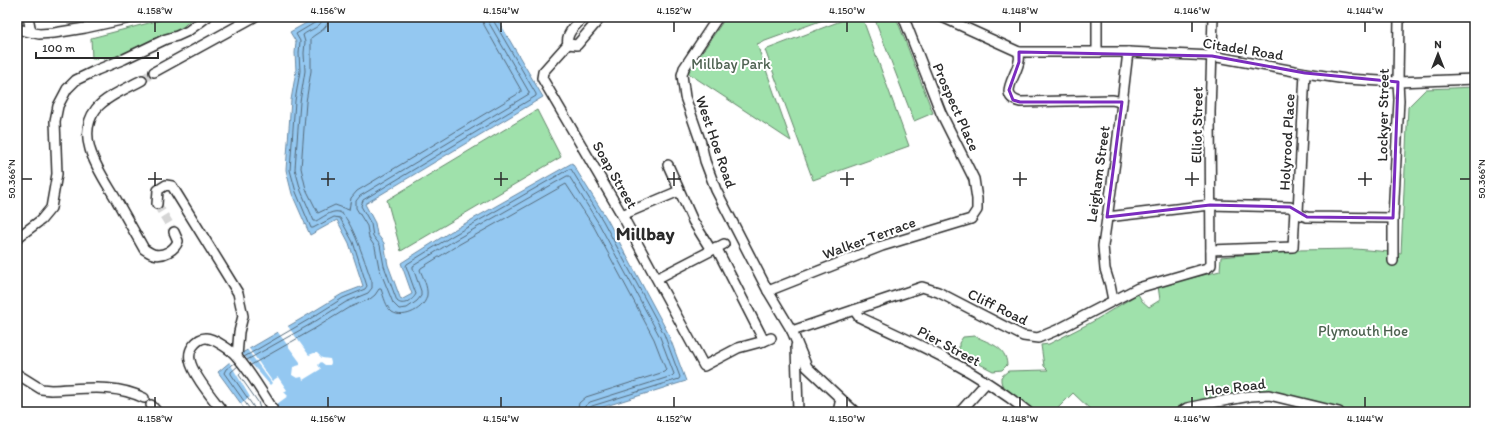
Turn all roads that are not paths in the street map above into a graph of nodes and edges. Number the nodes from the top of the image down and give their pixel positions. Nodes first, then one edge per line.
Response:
1 (28, 17) edge
2 (135, 17) edge
3 (207, 17) edge
4 (254, 17) edge
5 (584, 17) edge
6 (601, 17) edge
7 (718, 17) edge
8 (907, 17) edge
9 (942, 17) edge
10 (1097, 17) edge
11 (1213, 17) edge
12 (1399, 17) edge
13 (17, 29) edge
14 (31, 32) junction
15 (568, 44) junction
16 (1097, 51) junction
17 (1019, 52) junction
18 (1128, 52) junction
19 (1212, 56) junction
20 (154, 72) tunnel mouth
21 (1304, 74) junction
22 (1475, 79) edge
23 (142, 80) tunnel mouth
24 (1398, 82) junction
25 (1122, 102) junction
26 (668, 165) dead end
27 (679, 192) junction
28 (157, 204) dead end
29 (1210, 205) junction
30 (976, 210) joint
31 (1296, 211) junction
32 (622, 215) junction
33 (1107, 217) junction
34 (1393, 218) junction
35 (174, 232) tunnel mouth
36 (17, 238) edge
37 (717, 247) junction
38 (1211, 250) junction
39 (1393, 261) dead end
40 (1211, 265) joint
41 (658, 278) junction
42 (768, 291) junction
43 (1113, 300) junction
44 (854, 310) junction
45 (794, 336) junction
46 (237, 356) junction
47 (807, 367) junction
48 (17, 374) edge
49 (797, 378) junction
50 (986, 382) junction
51 (144, 398) dead end
52 (842, 400) junction
53 (272, 408) dead end
54 (223, 412) edge
55 (798, 412) edge
56 (838, 412) edge
57 (855, 412) edge
58 (960, 412) edge
59 (1028, 412) edge
60 (1181, 412) edge
61 (1339, 412) edge

1 - 14 street
2 - 14 street
3 - 36 street
4 - 20 street
5 - 15 street
6 - 15 street
7 - 42 street, West Hoe Road
8 - 30 street, Prospect Place
9 - 17 street, Citadel Road
10 - 16 street
11 - 19 street, Elliot Street
12 - 24 street, Lockyer Street
13 - 14 street
15 - 32 street, Soap Street
16 - 17 street, Citadel Road
16 - 18 street, Citadel Road
17 - 25 street
18 - 19 street, Citadel Road
18 - 25 street, Leigham Street
19 - 21 street, Citadel Road
19 - 29 street, Elliot Street
21 - 24 street, Citadel Road
21 - 31 street, Holyrood Place
22 - 24 street, Citadel Road
23 - 35 street
24 - 34 street, Lockyer Street
25 - 33 street, Leigham Street
26 - 27 street
27 - 32 street
27 - 37 street
28 - 46 street
29 - 31 street
29 - 33 street
29 - 38 street, Elliot Street
30 - 42 street, Walker Terrace
31 - 34 street
31 - 38 street, Holyrood Place
32 - 41 street, Soap Street
33 - 43 street, Leigham Street
34 - 39 street, Lockyer Street
37 - 41 street
37 - 41 street, Soap Street
38 - 40 street, Elliot Street
40 - 43 street, Cliff Road
42 - 45 street, West Hoe Road
43 - 44 street, Cliff Road
44 - 45 street, Cliff Road
44 - 50 street, Pier Street
45 - 47 street, West Hoe Road
45 - 49 street
46 - 53 street
46 - 54 street
47 - 49 street
47 - 52 street
48 - 51 street
49 - 55 street
50 - 58 street
50 - 59 street, Pier Street
52 - 56 street
52 - 57 street
60 - 61 street, Hoe Road

